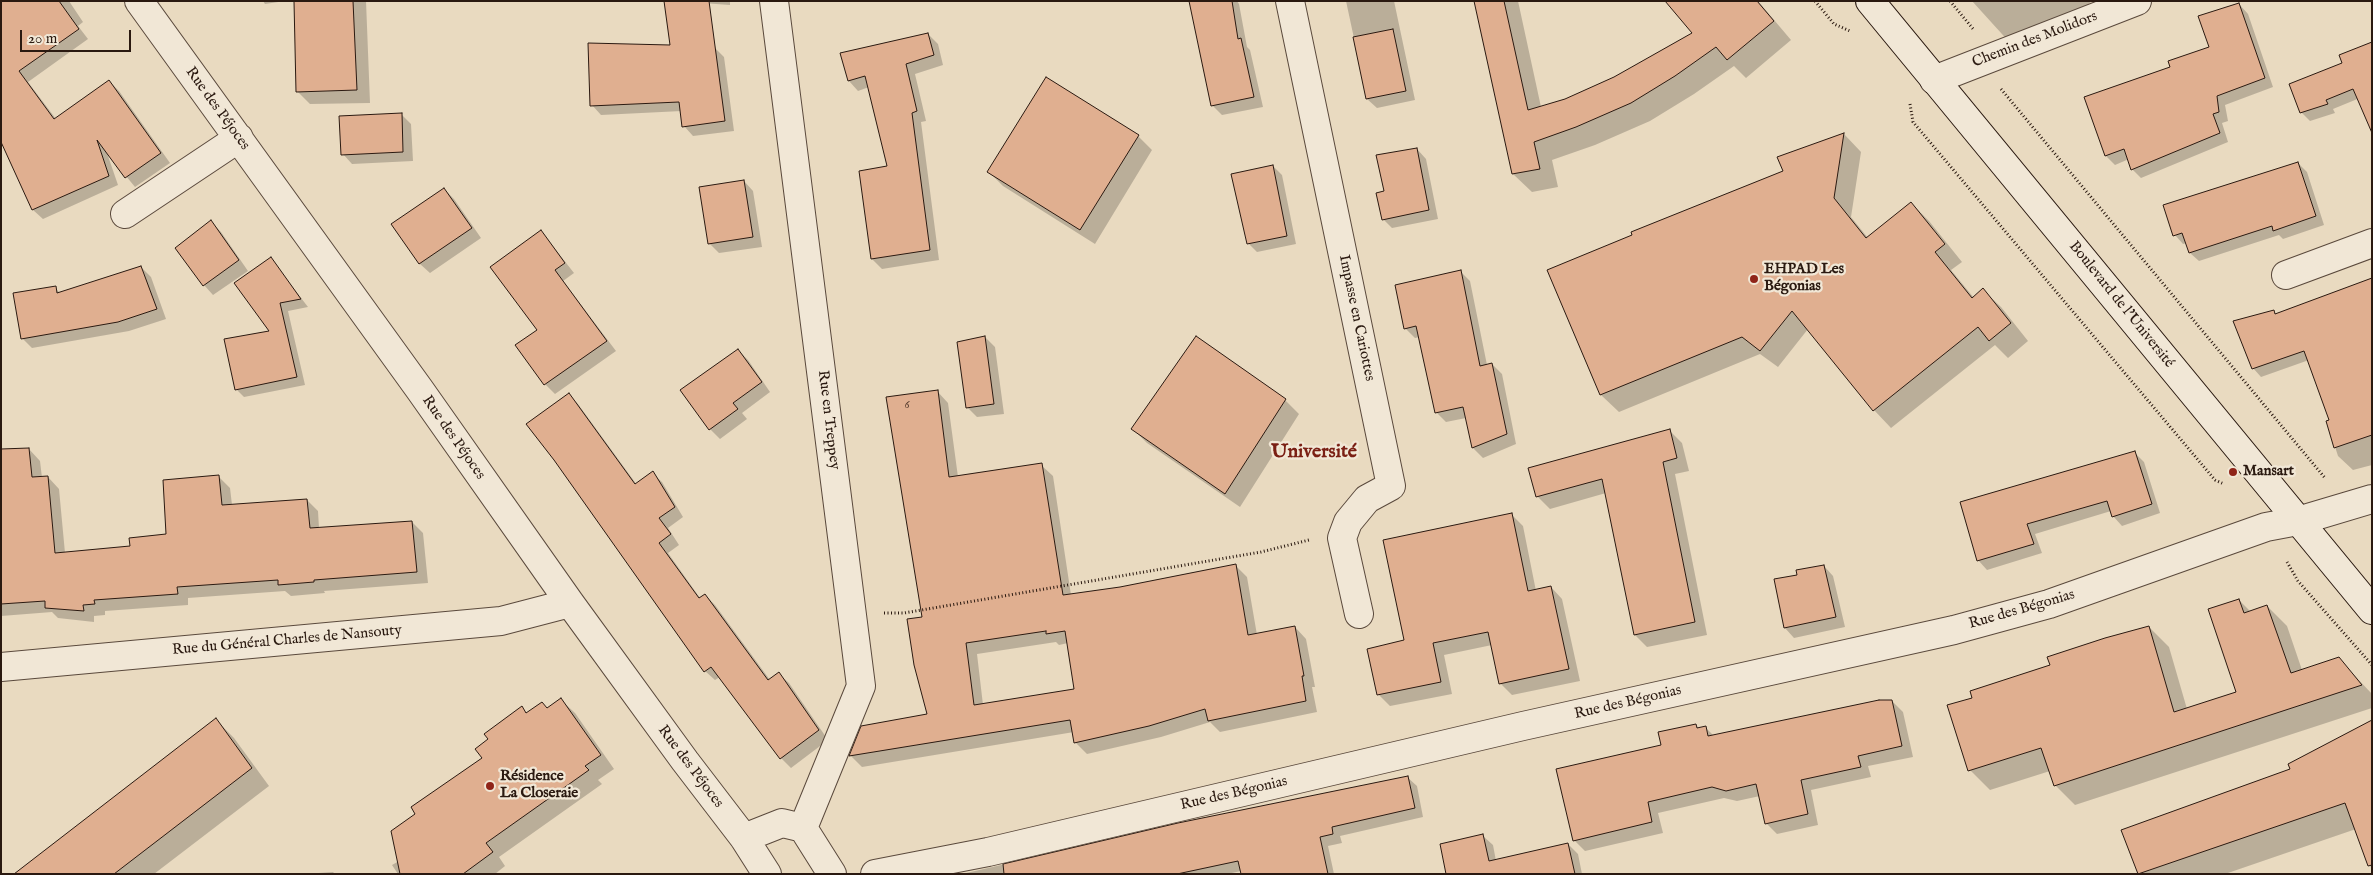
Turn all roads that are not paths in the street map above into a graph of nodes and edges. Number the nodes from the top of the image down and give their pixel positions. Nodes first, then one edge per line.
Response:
1 (139, 1) edge
2 (774, 1) edge
3 (1290, 1) edge
4 (1870, 1) edge
5 (2137, 1) edge
6 (1934, 80) junction
7 (239, 138) junction
8 (124, 214) dead end
9 (2372, 243) edge
10 (2286, 276) dead end
11 (2372, 499) edge
12 (2298, 520) junction
13 (570, 603) junction
14 (2372, 610) edge
15 (1359, 614) dead end
16 (1, 667) edge
17 (803, 828) junction
18 (744, 838) junction
19 (768, 874) edge
20 (832, 874) edge
21 (875, 874) edge

1 - 7 street, Rue des Péjoces
2 - 17 street, Rue en Treppey
3 - 15 street, Impasse en Cariottes
4 - 6 street, Boulevard de l'Université
5 - 6 street, Chemin des Molidors
6 - 12 street, Boulevard de l'Université
7 - 8 street
7 - 13 street, Rue des Péjoces
9 - 10 street
11 - 12 street, Rue des Bégonias
12 - 14 street, Boulevard de l'Université
12 - 21 street, Rue des Bégonias
13 - 16 street, Rue du Général Charles de Nansouty
13 - 18 street, Rue des Péjoces
17 - 18 street
17 - 20 street
18 - 19 street, Rue des Péjoces

